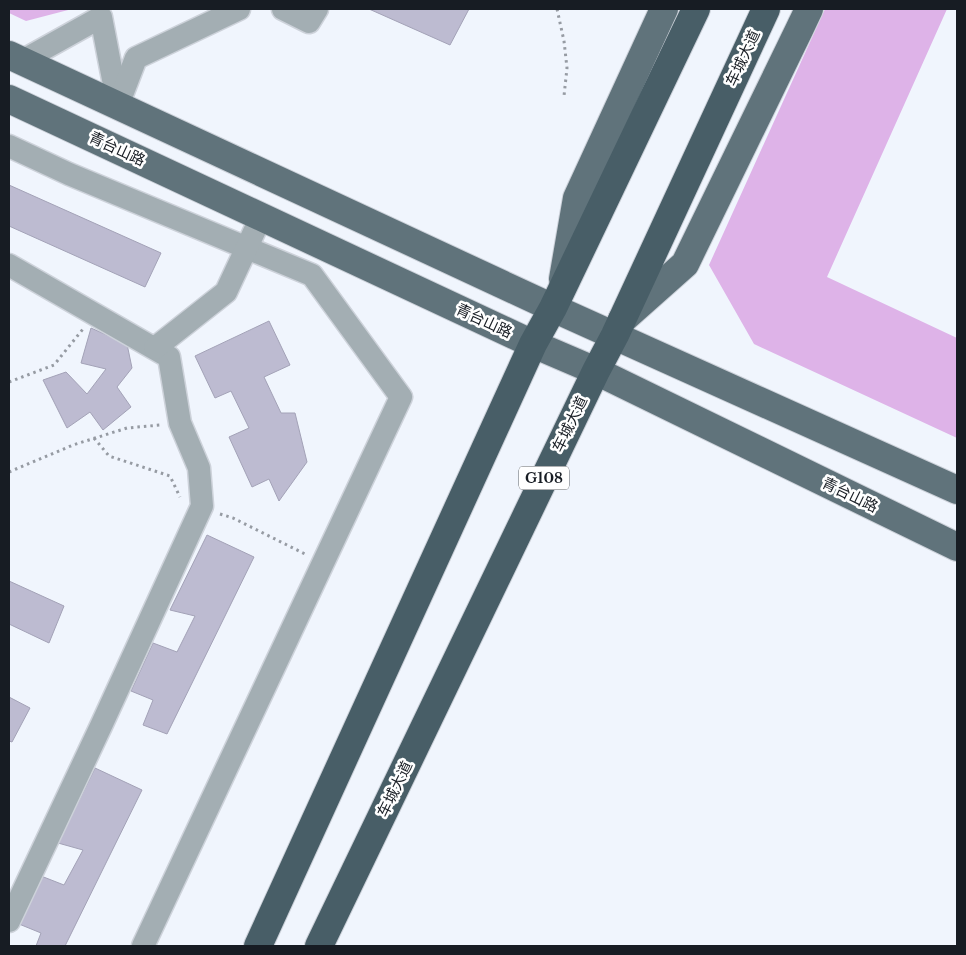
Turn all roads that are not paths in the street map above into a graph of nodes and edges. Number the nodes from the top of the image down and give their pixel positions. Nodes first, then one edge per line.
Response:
1 (239, 9) edge
2 (283, 9) edge
3 (317, 9) edge
4 (664, 9) edge
5 (696, 9) edge
6 (766, 9) edge
7 (808, 9) edge
8 (103, 13) edge
9 (16, 58) edge
10 (9, 99) edge
11 (118, 105) junction
12 (9, 146) edge
13 (261, 217) junction
14 (246, 248) junction
15 (9, 265) edge
16 (557, 300) junction
17 (618, 327) junction
18 (533, 344) junction
19 (155, 348) junction
20 (596, 371) junction
21 (957, 490) edge
22 (957, 547) edge
23 (9, 921) edge
24 (143, 946) edge
25 (258, 946) edge
26 (319, 946) edge

1 - 11 street
2 - 3 street
4 - 16 main road
5 - 16 highway
6 - 17 highway, 车城大道 / G108
7 - 17 main road
8 - 9 street
8 - 11 street
9 - 11 main road
10 - 13 main road, 青台山路
11 - 16 main road
12 - 14 street
13 - 14 street
13 - 18 main road, 青台山路
14 - 19 street
14 - 24 street
15 - 19 street
16 - 17 main road
16 - 18 highway
17 - 20 highway, 车城大道 / G108
17 - 21 main road
18 - 20 main road, 青台山路
18 - 25 highway
19 - 23 street
20 - 22 main road, 青台山路
20 - 26 highway, 车城大道 / G108

